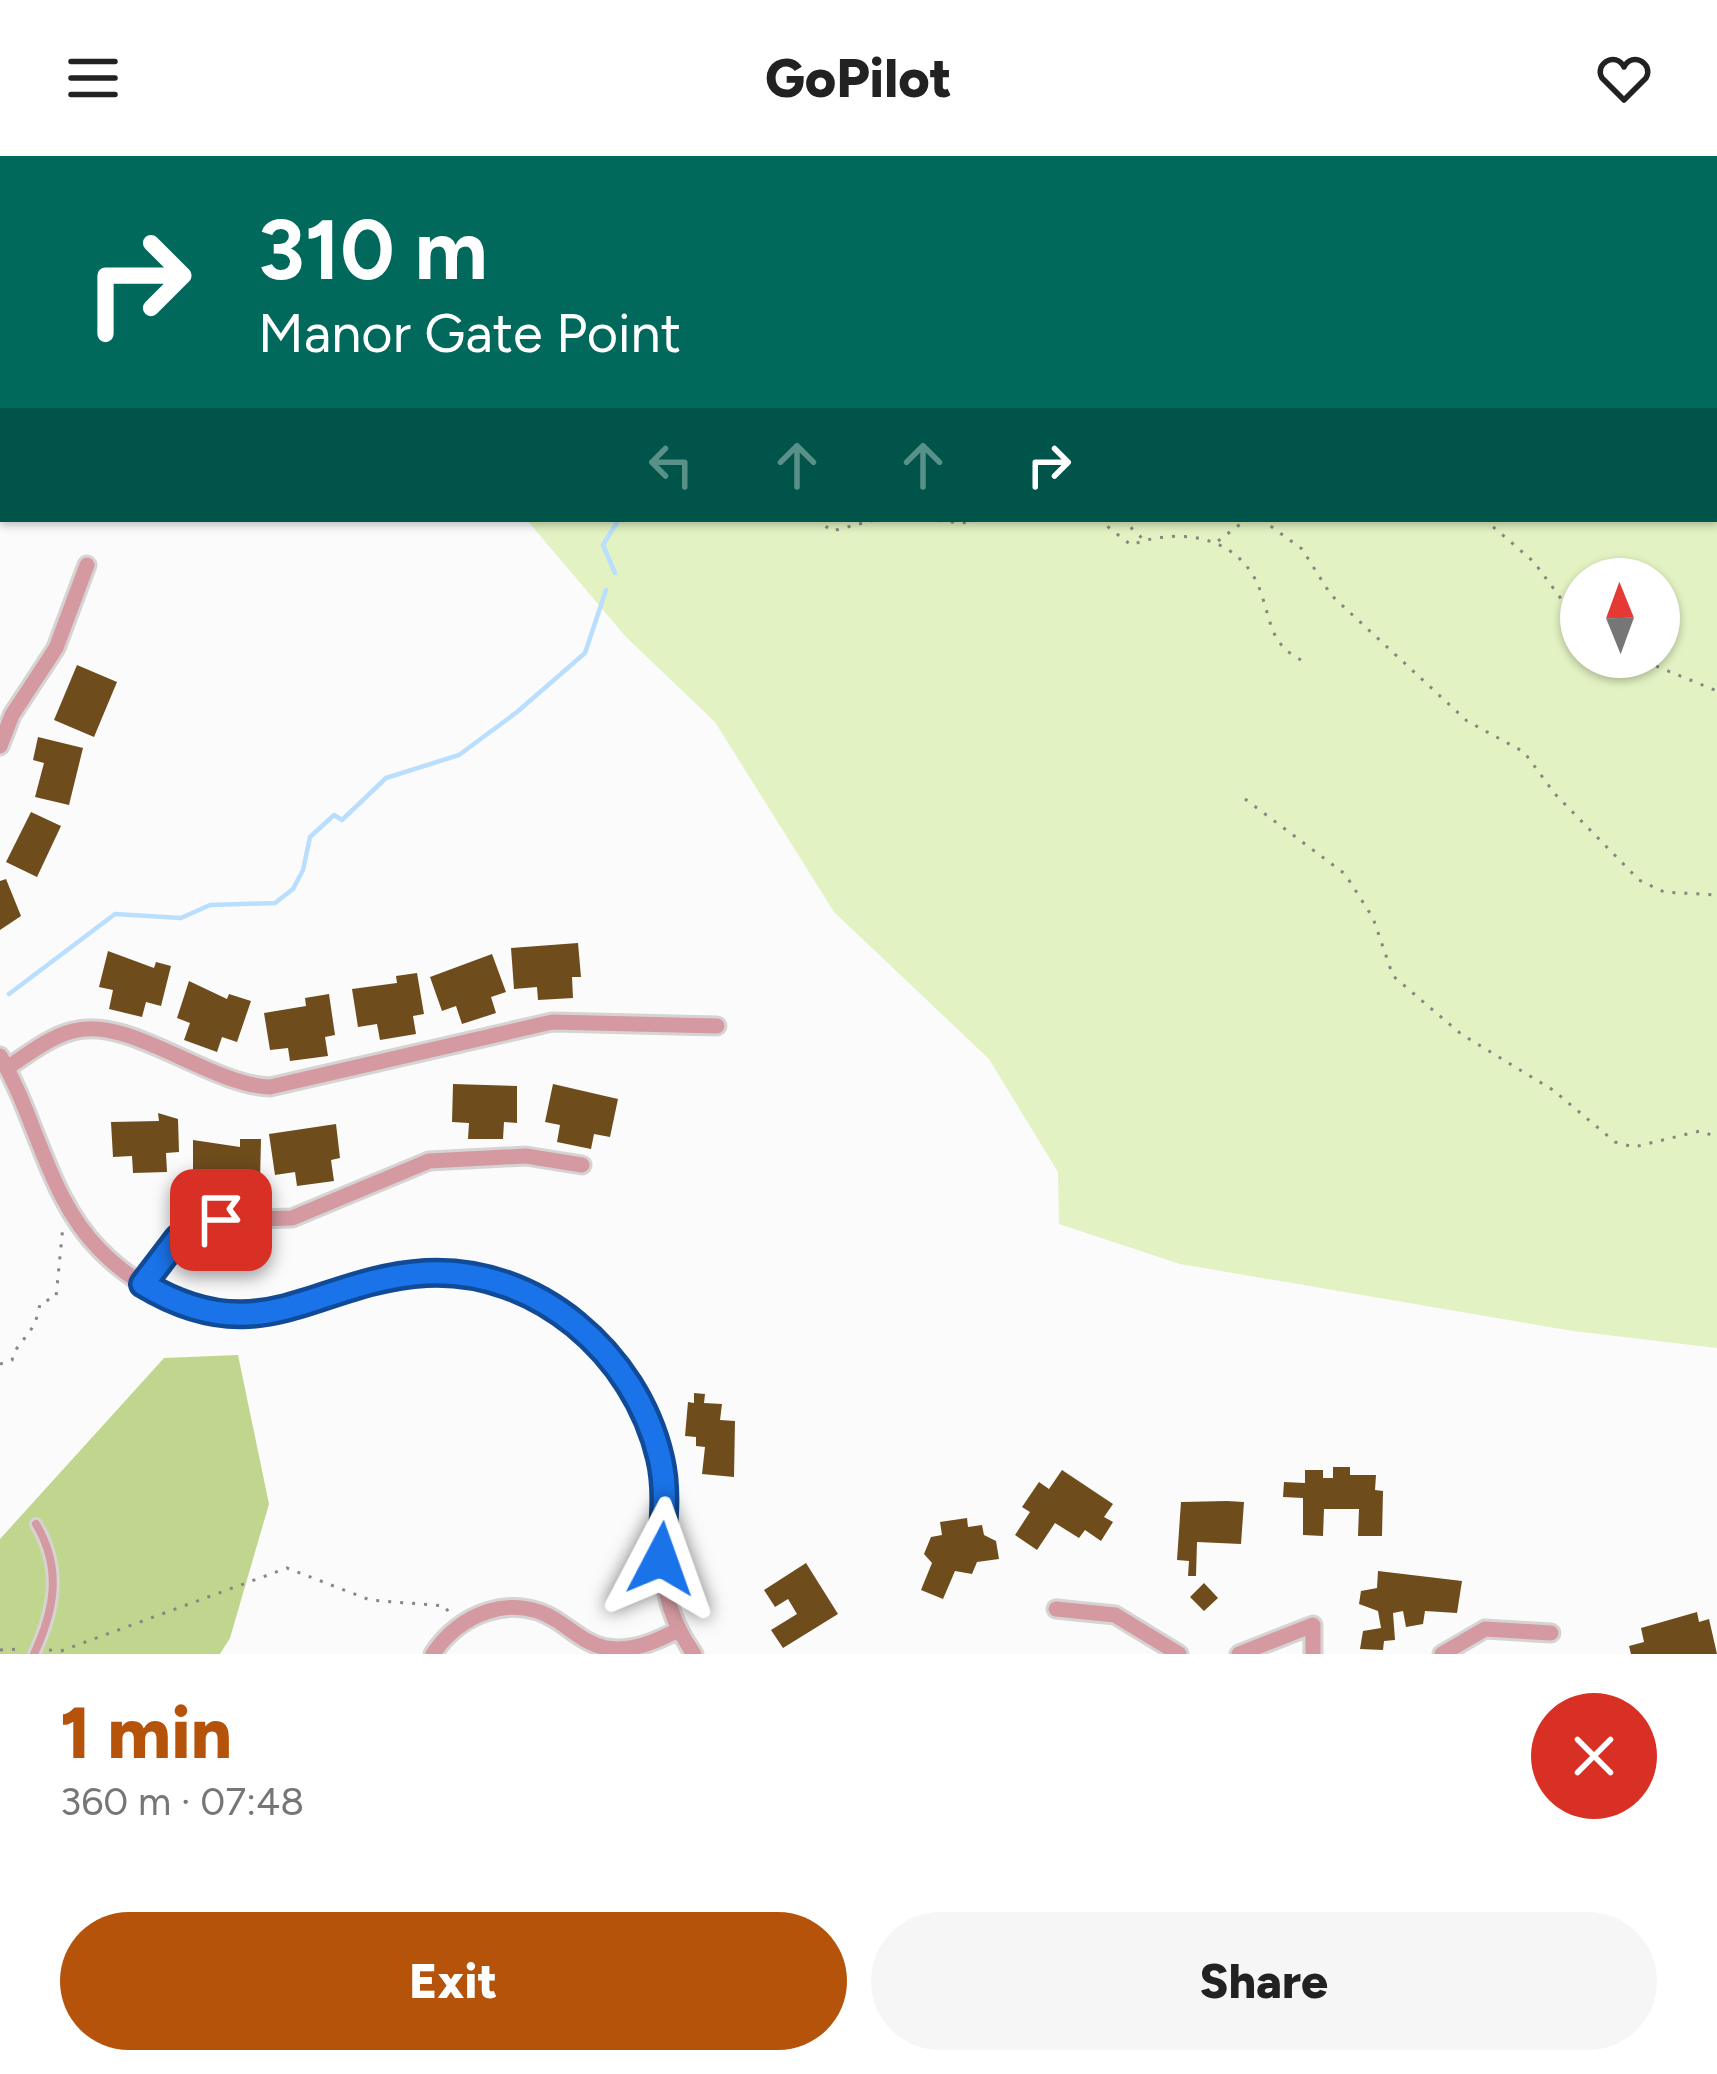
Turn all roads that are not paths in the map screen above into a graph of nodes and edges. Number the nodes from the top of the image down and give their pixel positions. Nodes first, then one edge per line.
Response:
1 (87, 565) dead end
2 (0, 746) edge
3 (718, 1026) dead end
4 (3, 1062) edge
5 (582, 1165) dead end
6 (143, 1284) junction
7 (36, 1524) dead end
8 (1056, 1609) dead end
9 (678, 1630) junction
10 (1551, 1633) dead end
11 (36, 1651) edge
12 (433, 1654) edge
13 (694, 1654) edge
14 (1179, 1654) edge
15 (1239, 1654) edge
16 (1313, 1654) edge
17 (1442, 1654) edge

1 - 2 street
3 - 4 street
4 - 6 street
5 - 6 street
6 - 9 street
7 - 11 lane
8 - 14 street
9 - 12 street
9 - 13 street
10 - 17 street
15 - 16 street

